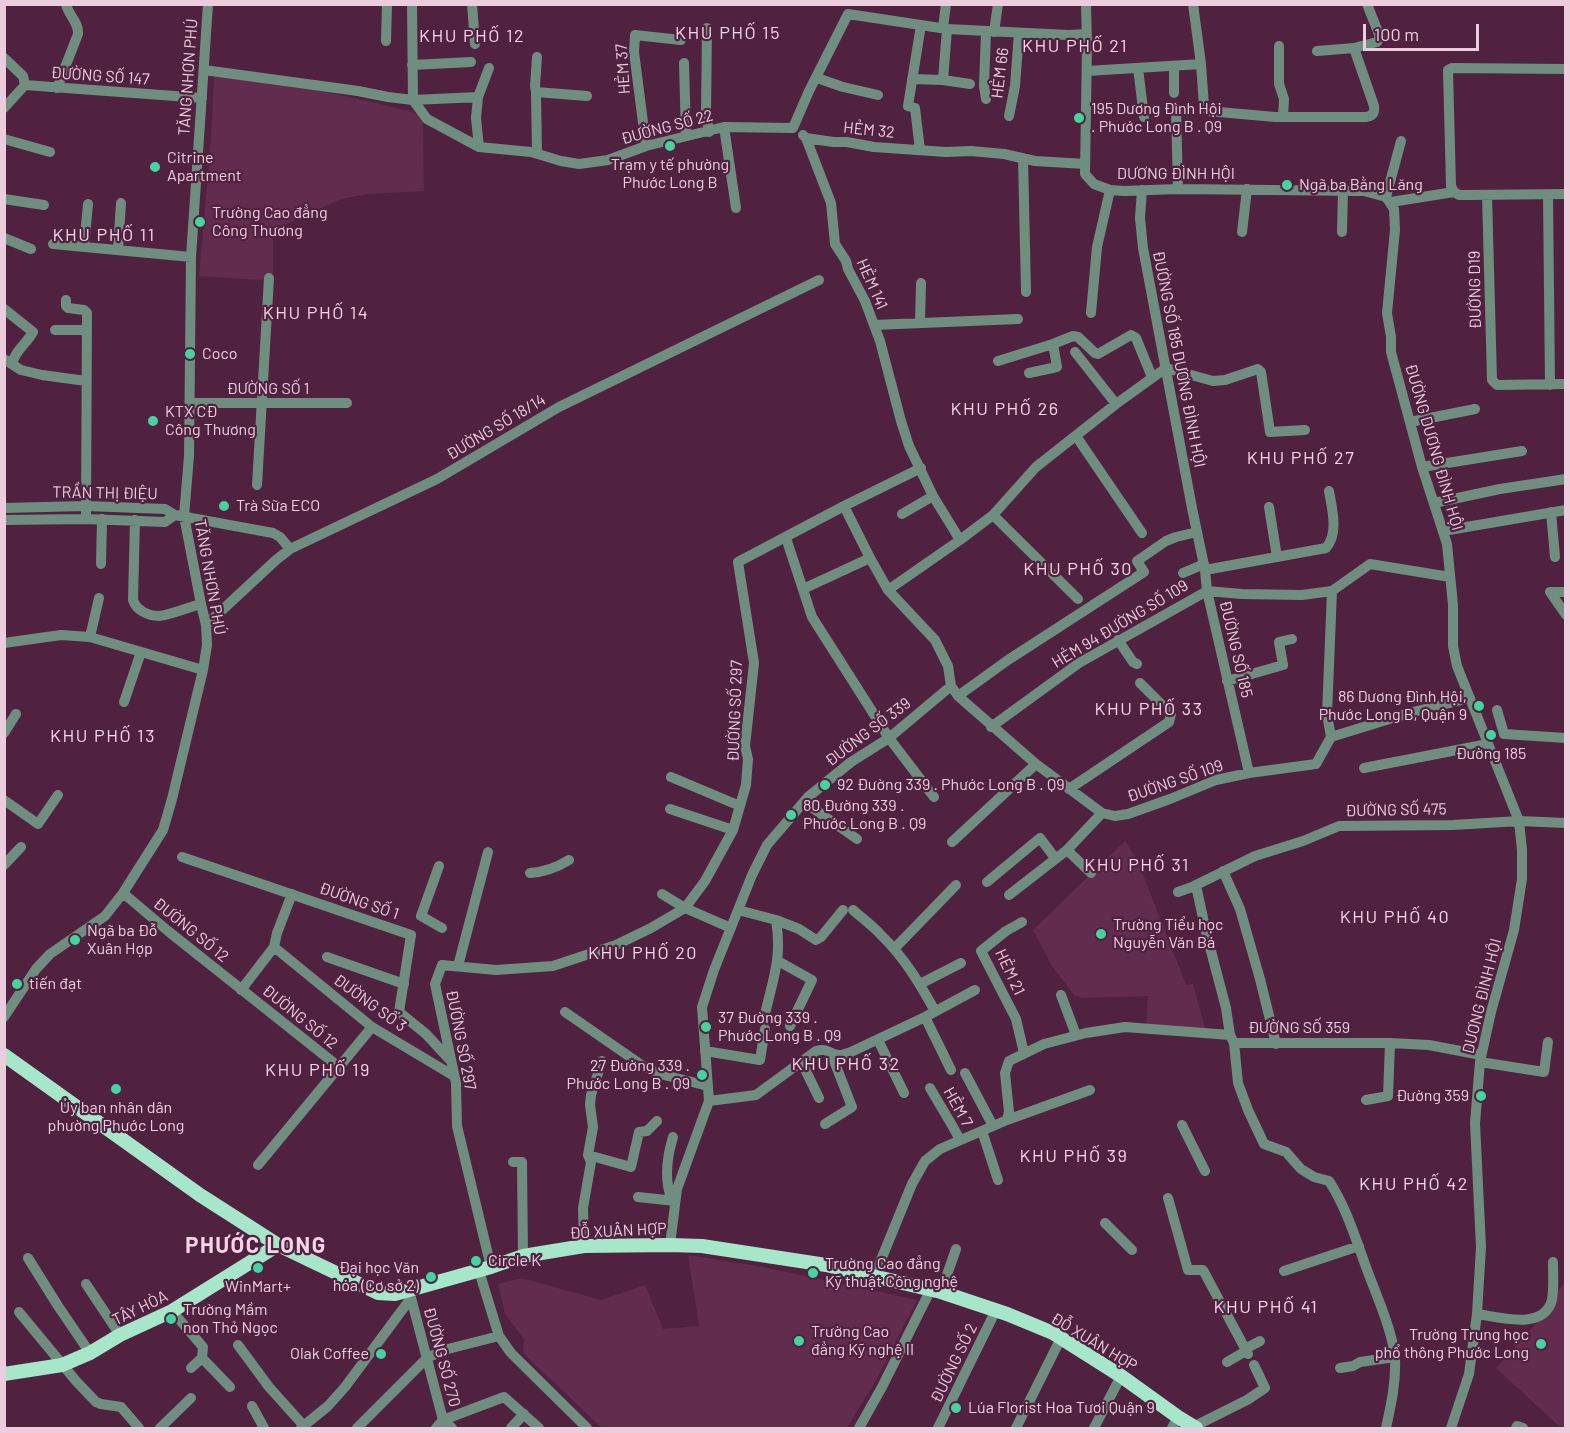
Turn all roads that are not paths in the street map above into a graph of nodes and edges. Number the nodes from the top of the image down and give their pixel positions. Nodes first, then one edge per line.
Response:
1 (66, 4) edge
2 (208, 4) edge
3 (387, 4) edge
4 (412, 4) edge
5 (472, 4) edge
6 (946, 4) edge
7 (998, 4) edge
8 (1086, 4) edge
9 (1367, 4) edge
10 (1194, 5) edge
11 (848, 9) edge
12 (921, 25) junction
13 (707, 28) dead end
14 (945, 28) junction
15 (990, 32) junction
16 (1019, 33) junction
17 (1086, 34) junction
18 (681, 40) dead end
19 (386, 41) dead end
20 (475, 44) dead end
21 (1279, 46) dead end
22 (1354, 48) junction
23 (1317, 51) dead end
24 (537, 57) dead end
25 (4, 58) edge
26 (471, 62) dead end
27 (684, 63) dead end
28 (1201, 64) junction
29 (412, 65) junction
30 (1174, 66) junction
31 (489, 68) dead end
32 (1138, 68) junction
33 (1566, 69) edge
34 (204, 70) junction
35 (1087, 71) junction
36 (817, 78) junction
37 (912, 79) junction
38 (943, 80) junction
39 (969, 84) dead end
40 (25, 85) junction
41 (57, 88) junction
42 (536, 92) junction
43 (1174, 93) dead end
44 (878, 95) dead end
45 (587, 96) dead end
46 (478, 97) junction
47 (202, 98) junction
48 (986, 99) dead end
49 (413, 100) junction
50 (4, 108) edge
51 (1176, 109) dead end
52 (1009, 116) dead end
53 (1144, 117) dead end
54 (1283, 117) junction
55 (724, 127) junction
56 (793, 128) junction
57 (709, 132) junction
58 (686, 136) junction
59 (806, 138) junction
60 (4, 139) edge
61 (1401, 141) dead end
62 (646, 146) junction
63 (479, 147) junction
64 (920, 150) junction
65 (50, 152) dead end
66 (537, 153) junction
67 (1023, 158) junction
68 (1084, 164) junction
69 (1178, 189) junction
70 (1247, 189) junction
71 (1110, 190) junction
72 (1142, 190) junction
73 (1343, 190) junction
74 (1454, 192) junction
75 (1566, 194) edge
76 (1487, 195) junction
77 (1548, 195) junction
78 (1388, 199) junction
79 (4, 200) edge
80 (121, 203) dead end
81 (88, 204) dead end
82 (44, 205) dead end
83 (736, 208) dead end
84 (1242, 232) dead end
85 (1342, 232) dead end
86 (4, 238) edge
87 (53, 244) dead end
88 (84, 247) junction
89 (31, 249) dead end
90 (118, 250) junction
91 (191, 256) junction
92 (269, 278) dead end
93 (819, 280) dead end
94 (921, 283) dead end
95 (1026, 292) dead end
96 (66, 300) dead end
97 (4, 309) edge
98 (1091, 313) dead end
99 (1018, 319) dead end
100 (920, 323) junction
101 (874, 325) junction
102 (55, 330) dead end
103 (87, 330) junction
104 (1053, 344) junction
105 (1075, 352) dead end
106 (998, 361) dead end
107 (8, 362) edge
108 (1166, 368) junction
109 (1029, 373) dead end
110 (1152, 377) junction
111 (87, 381) junction
112 (1566, 384) edge
113 (1550, 385) junction
114 (190, 403) junction
115 (347, 403) dead end
116 (261, 404) junction
117 (1116, 404) junction
118 (1475, 410) dead end
119 (1410, 422) junction
120 (1305, 430) dead end
121 (1076, 436) junction
122 (1522, 451) dead end
123 (1422, 467) junction
124 (921, 468) junction
125 (1566, 479) edge
126 (256, 485) dead end
127 (1329, 492) dead end
128 (933, 496) junction
129 (1434, 503) junction
130 (86, 506) junction
131 (844, 506) junction
132 (1269, 507) dead end
133 (4, 508) edge
134 (1566, 510) edge
135 (1551, 512) junction
136 (902, 514) dead end
137 (993, 515) junction
138 (179, 516) junction
139 (86, 519) junction
140 (102, 519) junction
141 (4, 520) edge
142 (135, 520) junction
143 (1197, 531) junction
144 (1443, 531) junction
145 (1142, 533) dead end
146 (786, 538) junction
147 (960, 540) junction
148 (290, 549) junction
149 (1277, 557) junction
150 (1555, 557) dead end
151 (870, 558) junction
152 (100, 564) dead end
153 (1204, 567) junction
154 (1183, 573) dead end
155 (1450, 578) junction
156 (803, 589) junction
157 (888, 590) junction
158 (1207, 591) junction
159 (1332, 591) junction
160 (1566, 592) edge
161 (99, 598) dead end
162 (1078, 599) dead end
163 (201, 604) junction
164 (1566, 615) edge
165 (206, 625) junction
166 (90, 637) junction
167 (1292, 639) dead end
168 (1118, 640) junction
169 (4, 643) edge
170 (141, 652) junction
171 (1137, 664) dead end
172 (203, 670) junction
173 (1227, 681) junction
174 (1140, 683) dead end
175 (951, 686) junction
176 (958, 696) junction
177 (1470, 698) junction
178 (124, 702) dead end
179 (1497, 710) dead end
180 (16, 714) dead end
181 (991, 727) junction
182 (4, 733) edge
183 (1331, 737) junction
184 (889, 738) junction
185 (1566, 738) edge
186 (1488, 744) junction
187 (1036, 764) junction
188 (1364, 768) dead end
189 (1249, 773) junction
190 (671, 777) dead end
191 (1069, 789) junction
192 (58, 795) dead end
193 (934, 797) dead end
194 (4, 800) edge
195 (804, 802) junction
196 (740, 806) junction
197 (670, 809) dead end
198 (1102, 813) junction
199 (1519, 821) junction
200 (1566, 823) edge
201 (733, 830) junction
202 (857, 839) dead end
203 (952, 842) dead end
204 (21, 847) dead end
205 (1068, 850) junction
206 (488, 852) dead end
207 (182, 857) dead end
208 (1055, 858) junction
209 (569, 860) dead end
210 (4, 865) edge
211 (439, 866) dead end
212 (1223, 871) junction
213 (530, 873) dead end
214 (1091, 873) dead end
215 (987, 882) dead end
216 (956, 885) dead end
217 (1192, 887) junction
218 (1178, 892) dead end
219 (123, 893) junction
220 (292, 894) junction
221 (662, 894) dead end
222 (1010, 895) dead end
223 (685, 908) junction
224 (738, 910) junction
225 (776, 920) junction
226 (1022, 922) dead end
227 (442, 928) dead end
228 (731, 928) junction
229 (274, 947) junction
230 (894, 949) junction
231 (327, 957) dead end
232 (778, 961) junction
233 (961, 963) dead end
234 (458, 966) junction
235 (404, 984) junction
236 (920, 984) junction
237 (242, 990) junction
238 (975, 990) dead end
239 (1061, 995) dead end
240 (766, 1010) dead end
241 (565, 1012) dead end
242 (930, 1014) junction
243 (4, 1017) edge
244 (790, 1026) dead end
245 (372, 1027) junction
246 (765, 1029) dead end
247 (1076, 1035) junction
248 (1232, 1039) junction
249 (878, 1040) junction
250 (1548, 1042) dead end
251 (1390, 1043) junction
252 (1276, 1044) junction
253 (705, 1051) junction
254 (831, 1053) junction
255 (1024, 1053) junction
256 (4, 1055) edge
257 (1480, 1059) junction
258 (452, 1061) junction
259 (602, 1061) dead end
260 (802, 1062) junction
261 (339, 1067) junction
262 (951, 1070) dead end
263 (965, 1073) dead end
264 (454, 1076) junction
265 (708, 1086) junction
266 (930, 1088) dead end
267 (1090, 1090) dead end
268 (904, 1093) dead end
269 (819, 1098) dead end
270 (1366, 1100) dead end
271 (709, 1101) junction
272 (1006, 1120) junction
273 (657, 1121) dead end
274 (825, 1124) dead end
275 (1182, 1125) dead end
276 (993, 1126) junction
277 (982, 1131) junction
278 (673, 1137) dead end
279 (960, 1140) junction
280 (588, 1155) junction
281 (513, 1162) dead end
282 (258, 1165) dead end
283 (1205, 1171) dead end
284 (998, 1180) dead end
285 (638, 1197) dead end
286 (1168, 1198) dead end
287 (673, 1201) junction
288 (1105, 1223) dead end
289 (278, 1245) junction
290 (670, 1245) junction
291 (584, 1246) junction
292 (1359, 1246) junction
293 (956, 1249) dead end
294 (1132, 1250) dead end
295 (523, 1256) junction
296 (28, 1258) dead end
297 (1553, 1262) dead end
298 (485, 1269) junction
299 (1284, 1271) dead end
300 (874, 1277) junction
301 (86, 1284) dead end
302 (936, 1291) junction
303 (410, 1294) junction
304 (996, 1310) junction
305 (172, 1311) junction
306 (19, 1312) dead end
307 (1477, 1314) junction
308 (120, 1335) junction
309 (500, 1336) junction
310 (1061, 1338) junction
311 (1260, 1341) dead end
312 (238, 1345) dead end
313 (90, 1353) junction
314 (1248, 1355) junction
315 (1395, 1357) junction
316 (202, 1358) junction
317 (427, 1358) junction
318 (1227, 1362) dead end
319 (62, 1365) junction
320 (191, 1368) dead end
321 (1340, 1368) dead end
322 (4, 1374) edge
323 (1121, 1376) junction
324 (230, 1387) dead end
325 (191, 1398) dead end
326 (252, 1406) dead end
327 (524, 1414) junction
328 (1175, 1423) edge
329 (440, 1424) edge
330 (302, 1427) edge
331 (139, 1428) edge
332 (160, 1428) edge
333 (264, 1428) edge
334 (357, 1428) edge
335 (452, 1428) edge
336 (511, 1428) edge
337 (539, 1428) edge
338 (586, 1428) edge
339 (859, 1428) edge
340 (938, 1428) edge
341 (1016, 1428) edge
342 (1094, 1428) edge
343 (1195, 1428) edge
344 (1386, 1428) edge
345 (1451, 1428) edge
346 (1515, 1428) edge
347 (1523, 1428) edge

1 - 41 street
2 - 34 street, TĂNG NHƠN PHÚ
3 - 19 street
4 - 29 street
5 - 20 street
6 - 14 street
7 - 15 street
8 - 17 street
9 - 22 street
10 - 28 street
11 - 12 street
11 - 36 street
12 - 14 street
12 - 37 street
13 - 57 street
14 - 15 street
14 - 38 street
15 - 16 street
15 - 48 street
16 - 17 street
16 - 52 street, HẺM 66
17 - 35 street
18 - 62 street, HẺM 37
21 - 54 street
22 - 23 street
22 - 54 street
24 - 42 street
25 - 40 street
26 - 29 street
27 - 58 street
28 - 30 street
28 - 54 street
29 - 49 street
30 - 32 street
30 - 43 street
31 - 46 street
32 - 35 street
32 - 53 street
33 - 74 street
34 - 47 street, TĂNG NHƠN PHÚ
34 - 49 street
35 - 68 street
36 - 44 street
36 - 56 street
37 - 38 street
37 - 64 street
38 - 39 street
40 - 41 street, ĐƯỜNG SỐ 147
40 - 50 street
41 - 47 street, ĐƯỜNG SỐ 147
42 - 45 street
42 - 66 street
46 - 49 street
46 - 63 street
47 - 91 street, TĂNG NHƠN PHÚ
49 - 63 street, ĐƯỜNG SỐ 22
51 - 69 street
55 - 56 street, ĐƯỜNG SỐ 22
55 - 57 street, ĐƯỜNG SỐ 22
55 - 83 street
56 - 59 street, HẺM 32
57 - 58 street, ĐƯỜNG SỐ 22
58 - 62 street, ĐƯỜNG SỐ 22
59 - 64 street, HẺM 32
59 - 101 street, HẺM 141
60 - 65 street
61 - 78 street
62 - 66 street, ĐƯỜNG SỐ 22
63 - 66 street, ĐƯỜNG SỐ 22
64 - 67 street, HẺM 32
67 - 68 street, HẺM 32
67 - 95 street
68 - 71 street, DƯƠNG ĐÌNH HỘI
69 - 70 street, DƯƠNG ĐÌNH HỘI
69 - 72 street, DƯƠNG ĐÌNH HỘI
70 - 73 street, DƯƠNG ĐÌNH HỘI
70 - 84 street
71 - 72 street, DƯƠNG ĐÌNH HỘI
71 - 98 street
72 - 108 street, ĐƯỜNG SỐ 185 DƯƠNG ĐÌNH HỘI
73 - 78 street
73 - 85 street
74 - 76 street
74 - 78 street
75 - 77 street
76 - 77 street
76 - 113 street, ĐƯỜNG D19
77 - 113 street
78 - 119 street, ĐƯỜNG DƯƠNG ĐÌNH HỘI
79 - 82 street
80 - 90 street
81 - 88 street
86 - 89 street
87 - 88 street
88 - 90 street
90 - 91 street
91 - 114 street, TĂNG NHƠN PHÚ
92 - 116 street
93 - 148 street, ĐƯỜNG SỐ 18/14
94 - 100 street
96 - 103 street
97 - 107 street
99 - 100 street
100 - 101 street
101 - 124 street, HẺM 141
102 - 103 street
103 - 111 street
104 - 106 street
104 - 109 street
104 - 110 street
105 - 117 street
107 - 111 street
108 - 110 street
108 - 120 street
108 - 143 street, ĐƯỜNG SỐ 185 DƯƠNG ĐÌNH HỘI
110 - 117 street
111 - 130 street
112 - 113 street
114 - 116 street, ĐƯỜNG SỐ 1
114 - 138 street, TĂNG NHƠN PHÚ
115 - 116 street, ĐƯỜNG SỐ 1
116 - 126 street
117 - 121 street
118 - 119 street
119 - 123 street, ĐƯỜNG DƯƠNG ĐÌNH HỘI
121 - 137 street
121 - 145 street
122 - 123 street
123 - 129 street, ĐƯỜNG DƯƠNG ĐÌNH HỘI
124 - 128 street, HẺM 141
124 - 131 street, ĐƯỜNG SỐ 297
125 - 129 street
127 - 149 street
128 - 136 street
128 - 147 street, HẺM 141
129 - 144 street, ĐƯỜNG DƯƠNG ĐÌNH HỘI
130 - 133 street, TRẦN THỊ ĐIỆU
130 - 138 street, TRẦN THỊ ĐIỆU
130 - 139 street
131 - 146 street, ĐƯỜNG SỐ 297
131 - 151 street
132 - 149 street
134 - 135 street
135 - 144 street
135 - 150 street
137 - 147 street
137 - 162 street
138 - 142 street, TRẦN THỊ ĐIỆU
138 - 148 street
138 - 163 street, TĂNG NHƠN PHÚ
139 - 140 street, TRẦN THỊ ĐIỆU
139 - 141 street, TRẦN THỊ ĐIỆU
140 - 142 street, TRẦN THỊ ĐIỆU
140 - 152 street
142 - 163 street
143 - 153 street, ĐƯỜNG SỐ 185
143 - 176 street
144 - 155 street, ĐƯỜNG DƯƠNG ĐÌNH HỘI
146 - 156 street
146 - 196 street, ĐƯỜNG SỐ 297
147 - 157 street
148 - 165 street, ĐƯỜNG SỐ 18/14
149 - 153 street
151 - 156 street
151 - 157 street
153 - 154 street
153 - 158 street, ĐƯỜNG SỐ 185
155 - 159 street
155 - 177 street, ĐƯỜNG DƯƠNG ĐÌNH HỘI
156 - 184 street
157 - 175 street
158 - 159 street
158 - 168 street, HẺM 94 ĐƯỜNG SỐ 109
158 - 173 street, ĐƯỜNG SỐ 185
159 - 183 street
160 - 164 street
161 - 166 street
163 - 165 street, TĂNG NHƠN PHÚ
165 - 172 street, TĂNG NHƠN PHÚ
166 - 169 street
166 - 170 street
167 - 173 street
168 - 171 street
168 - 181 street, HẺM 94 ĐƯỜNG SỐ 109
170 - 172 street
170 - 178 street
172 - 219 street, TĂNG NHƠN PHÚ
173 - 189 street, ĐƯỜNG SỐ 185
174 - 191 street
175 - 176 street
175 - 184 street, ĐƯỜNG SỐ 339
176 - 181 street
177 - 183 street
177 - 186 street, ĐƯỜNG DƯƠNG ĐÌNH HỘI
179 - 185 street
180 - 182 street
181 - 187 street
183 - 189 street, ĐƯỜNG SỐ 109
184 - 193 street
184 - 195 street, ĐƯỜNG SỐ 339
186 - 188 street
186 - 199 street, ĐƯỜNG DƯƠNG ĐÌNH HỘI
187 - 191 street
187 - 203 street
189 - 198 street, ĐƯỜNG SỐ 109
190 - 196 street
191 - 198 street
192 - 194 street
195 - 202 street
195 - 224 street, ĐƯỜNG SỐ 339
196 - 201 street, ĐƯỜNG SỐ 297
197 - 201 street
198 - 205 street
199 - 200 street, ĐƯỜNG SỐ 475
199 - 212 street, ĐƯỜNG SỐ 475
199 - 257 street, DƯƠNG ĐÌNH HỘI
201 - 223 street, ĐƯỜNG SỐ 297
204 - 210 street
205 - 208 street
205 - 214 street
206 - 234 street
207 - 220 street, ĐƯỜNG SỐ 1
208 - 215 street
208 - 222 street
209 - 213 street
211 - 227 street
212 - 217 street, ĐƯỜNG SỐ 475
212 - 252 street
216 - 230 street
217 - 218 street, ĐƯỜNG SỐ 475
217 - 248 street
219 - 237 street, ĐƯỜNG SỐ 12
219 - 243 street, TĂNG NHƠN PHÚ
220 - 229 street
220 - 235 street, ĐƯỜNG SỐ 1
221 - 223 street
223 - 228 street
223 - 234 street, ĐƯỜNG SỐ 297
224 - 225 street
224 - 228 street, ĐƯỜNG SỐ 339
225 - 230 street
225 - 232 street
226 - 255 street, HẺM 21
228 - 253 street, ĐƯỜNG SỐ 339
229 - 237 street
229 - 245 street, ĐƯỜNG SỐ 3
230 - 236 street
231 - 235 street
232 - 240 street
232 - 244 street
233 - 236 street
234 - 258 street, ĐƯỜNG SỐ 297
235 - 258 street, ĐƯỜNG SỐ 1
236 - 242 street
237 - 261 street, ĐƯỜNG SỐ 12
238 - 242 street
239 - 247 street
241 - 265 street
242 - 249 street
242 - 262 street
245 - 261 street
245 - 264 street, ĐƯỜNG SỐ 3
246 - 253 street
247 - 248 street, ĐƯỜNG SỐ 359
247 - 255 street, ĐƯỜNG SỐ 359
248 - 252 street, ĐƯỜNG SỐ 359
248 - 292 street
249 - 254 street
249 - 268 street
250 - 257 street, ĐƯỜNG SỐ 359
251 - 252 street, ĐƯỜNG SỐ 359
251 - 257 street, ĐƯỜNG SỐ 359
251 - 270 street
253 - 265 street, ĐƯỜNG SỐ 339
254 - 260 street
254 - 274 street
255 - 272 street, ĐƯỜNG SỐ 359
256 - 289 main road, ĐỖ XUÂN HỢP
257 - 307 street, DƯƠNG ĐÌNH HỘI
258 - 264 street, ĐƯỜNG SỐ 297
259 - 280 street
260 - 269 street
260 - 271 street
261 - 282 street
263 - 276 street
264 - 298 street, ĐƯỜNG SỐ 297
265 - 271 street, ĐƯỜNG SỐ 339
266 - 279 street, HẺM 7
267 - 272 street
271 - 287 street, ĐƯỜNG SỐ 339
272 - 276 street
273 - 280 street
275 - 283 street
276 - 277 street
277 - 279 street
277 - 284 street
278 - 287 street
279 - 300 street
280 - 291 street
281 - 295 street
285 - 287 street
286 - 314 street
287 - 290 street, ĐƯỜNG SỐ 339
288 - 294 street
289 - 303 main road, ĐỖ XUÂN HỢP
289 - 305 main road, TÂY HÒA
290 - 291 main road, ĐỖ XUÂN HỢP
290 - 300 main road, ĐỖ XUÂN HỢP
291 - 295 main road, ĐỖ XUÂN HỢP
292 - 299 street
292 - 315 street
293 - 302 street
295 - 298 main road, ĐỖ XUÂN HỢP
296 - 313 street
297 - 307 street
298 - 303 main road, ĐỖ XUÂN HỢP
298 - 309 street, ĐƯỜNG SỐ 297
300 - 302 main road, ĐỖ XUÂN HỢP
301 - 308 street
302 - 304 main road, ĐỖ XUÂN HỢP
302 - 339 street
303 - 317 street, ĐƯỜNG SỐ 270
303 - 330 street
304 - 310 main road, ĐỖ XUÂN HỢP
304 - 340 street, ĐƯỜNG SỐ 2
305 - 308 main road, TÂY HÒA
305 - 316 street
306 - 319 street
307 - 345 street, DƯƠNG ĐÌNH HỘI
308 - 313 main road, TÂY HÒA
309 - 317 street
309 - 338 street, ĐƯỜNG SỐ 297
310 - 323 main road, ĐỖ XUÂN HỢP
310 - 341 street
311 - 314 street
312 - 330 street
313 - 319 main road, TÂY HÒA
314 - 318 street
314 - 343 street
315 - 321 street
315 - 344 street
316 - 320 street
316 - 324 street
317 - 329 street, ĐƯỜNG SỐ 270
317 - 334 street
319 - 322 main road, TÂY HÒA
319 - 331 street
323 - 328 main road, ĐỖ XUÂN HỢP
323 - 342 street
325 - 332 street
326 - 333 street
327 - 329 street
327 - 336 street
327 - 337 street
328 - 343 main road, ĐỖ XUÂN HỢP
329 - 335 street, ĐƯỜNG SỐ 270
346 - 347 street

